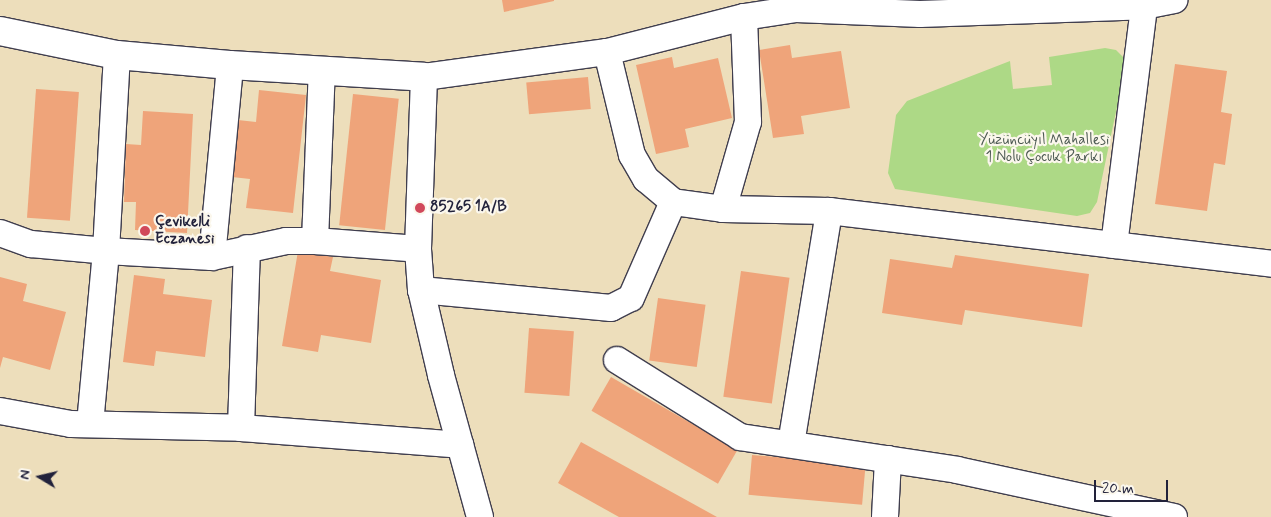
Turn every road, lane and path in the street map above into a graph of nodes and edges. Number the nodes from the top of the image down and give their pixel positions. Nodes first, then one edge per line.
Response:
1 (1174, 0) edge
2 (1144, 6) junction
3 (923, 7) edge
4 (744, 17) junction
5 (2, 31) edge
6 (607, 52) junction
7 (117, 55) junction
8 (230, 65) junction
9 (322, 70) junction
10 (424, 76) junction
11 (673, 202) junction
12 (723, 209) junction
13 (829, 211) junction
14 (0, 233) edge
15 (315, 241) junction
16 (1114, 245) junction
17 (247, 248) junction
18 (418, 249) junction
19 (106, 251) junction
20 (212, 256) junction
21 (1271, 264) edge
22 (421, 290) junction
23 (617, 360) dead end
24 (0, 411) edge
25 (90, 424) junction
26 (241, 428) junction
27 (791, 444) junction
28 (460, 445) junction
29 (888, 459) junction
30 (480, 517) edge
31 (884, 517) edge
32 (1174, 517) edge

1 - 2 street
2 - 3 street
2 - 16 street
3 - 4 street
4 - 6 street
4 - 12 street
5 - 7 street
6 - 10 street
6 - 11 street
7 - 8 street
7 - 19 street
8 - 9 street
8 - 20 street
9 - 10 street
9 - 15 street
10 - 18 street
11 - 12 street
11 - 22 street
12 - 13 street
13 - 16 street
13 - 27 street
14 - 19 street
15 - 17 street
15 - 18 street
16 - 21 street
17 - 20 street
17 - 26 street
18 - 22 street
19 - 20 street
19 - 25 street
22 - 28 street
23 - 27 street
24 - 25 street
25 - 26 street
26 - 28 street
27 - 29 street
28 - 30 street
29 - 31 street
29 - 32 street

